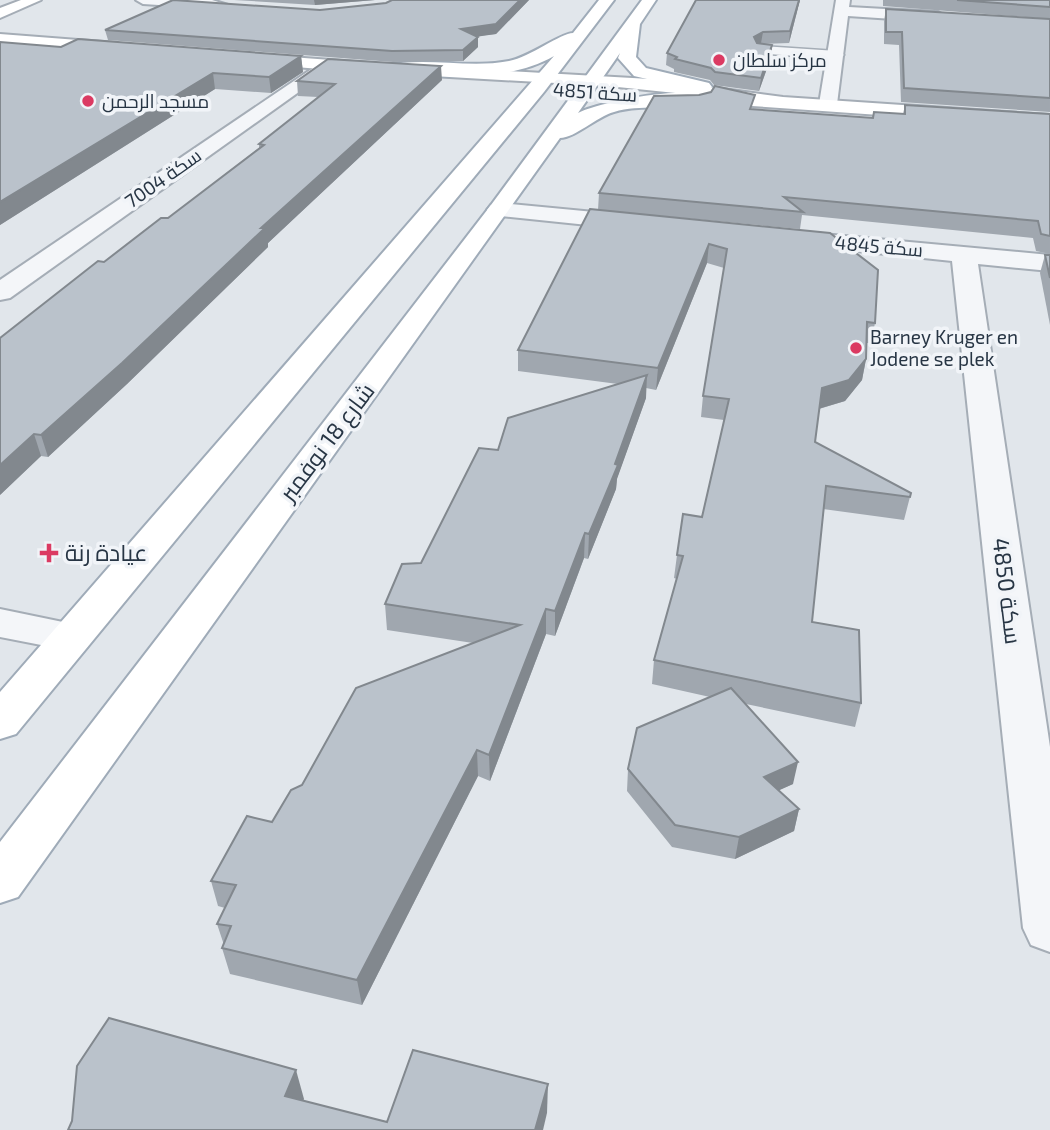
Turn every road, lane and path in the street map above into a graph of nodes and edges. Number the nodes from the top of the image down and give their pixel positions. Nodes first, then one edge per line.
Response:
1 (34, 0) edge
2 (143, 0) edge
3 (607, 0) edge
4 (649, 0) edge
5 (235, 6) edge
6 (843, 6) edge
7 (0, 13) edge
8 (953, 18) edge
9 (588, 26) junction
10 (633, 26) junction
11 (0, 39) edge
12 (134, 50) edge
13 (761, 50) edge
14 (837, 55) junction
15 (230, 57) edge
16 (325, 65) junction
17 (390, 70) junction
18 (542, 82) junction
19 (589, 86) junction
20 (725, 91) junction
21 (702, 100) junction
22 (776, 100) junction
23 (828, 104) junction
24 (1050, 121) edge
25 (501, 132) junction
26 (536, 159) junction
27 (499, 210) junction
28 (663, 226) edge
29 (773, 236) edge
30 (964, 254) junction
31 (1050, 263) edge
32 (0, 292) edge
33 (0, 623) edge
34 (72, 637) junction
35 (0, 722) edge
36 (1040, 780) edge
37 (0, 881) edge
38 (1050, 928) edge

1 - 7 main road
2 - 5 street
3 - 9 main road
4 - 10 main road, شارع 18 نوفمبر
6 - 8 street
6 - 14 street
9 - 17 main road
9 - 18 main road
10 - 19 main road, شارع 18 نوفمبر
10 - 20 main road
11 - 12 main road
13 - 14 lane
14 - 23 street
15 - 16 main road, سكة 4851
16 - 17 main road, سكة 4851
16 - 32 street, سكة 7004
17 - 18 main road, سكة 4851
17 - 25 main road
18 - 19 main road, سكة 4851
18 - 25 main road
19 - 20 main road, سكة 4851
19 - 21 main road, سكة 4851
19 - 26 main road, شارع 18 نوفمبر
20 - 22 main road, سكة 4851
21 - 22 main road, سكة 4851
21 - 26 main road
22 - 23 main road, سكة 4851
23 - 24 main road, سكة 4851
25 - 34 main road
26 - 27 main road, شارع 18 نوفمبر
27 - 28 street
27 - 37 main road, شارع 18 نوفمبر
29 - 30 street, سكة 4845
30 - 31 street, سكة 4845
30 - 36 street, سكة 4850
33 - 34 street
34 - 35 main road
36 - 38 street, سكة 4850

